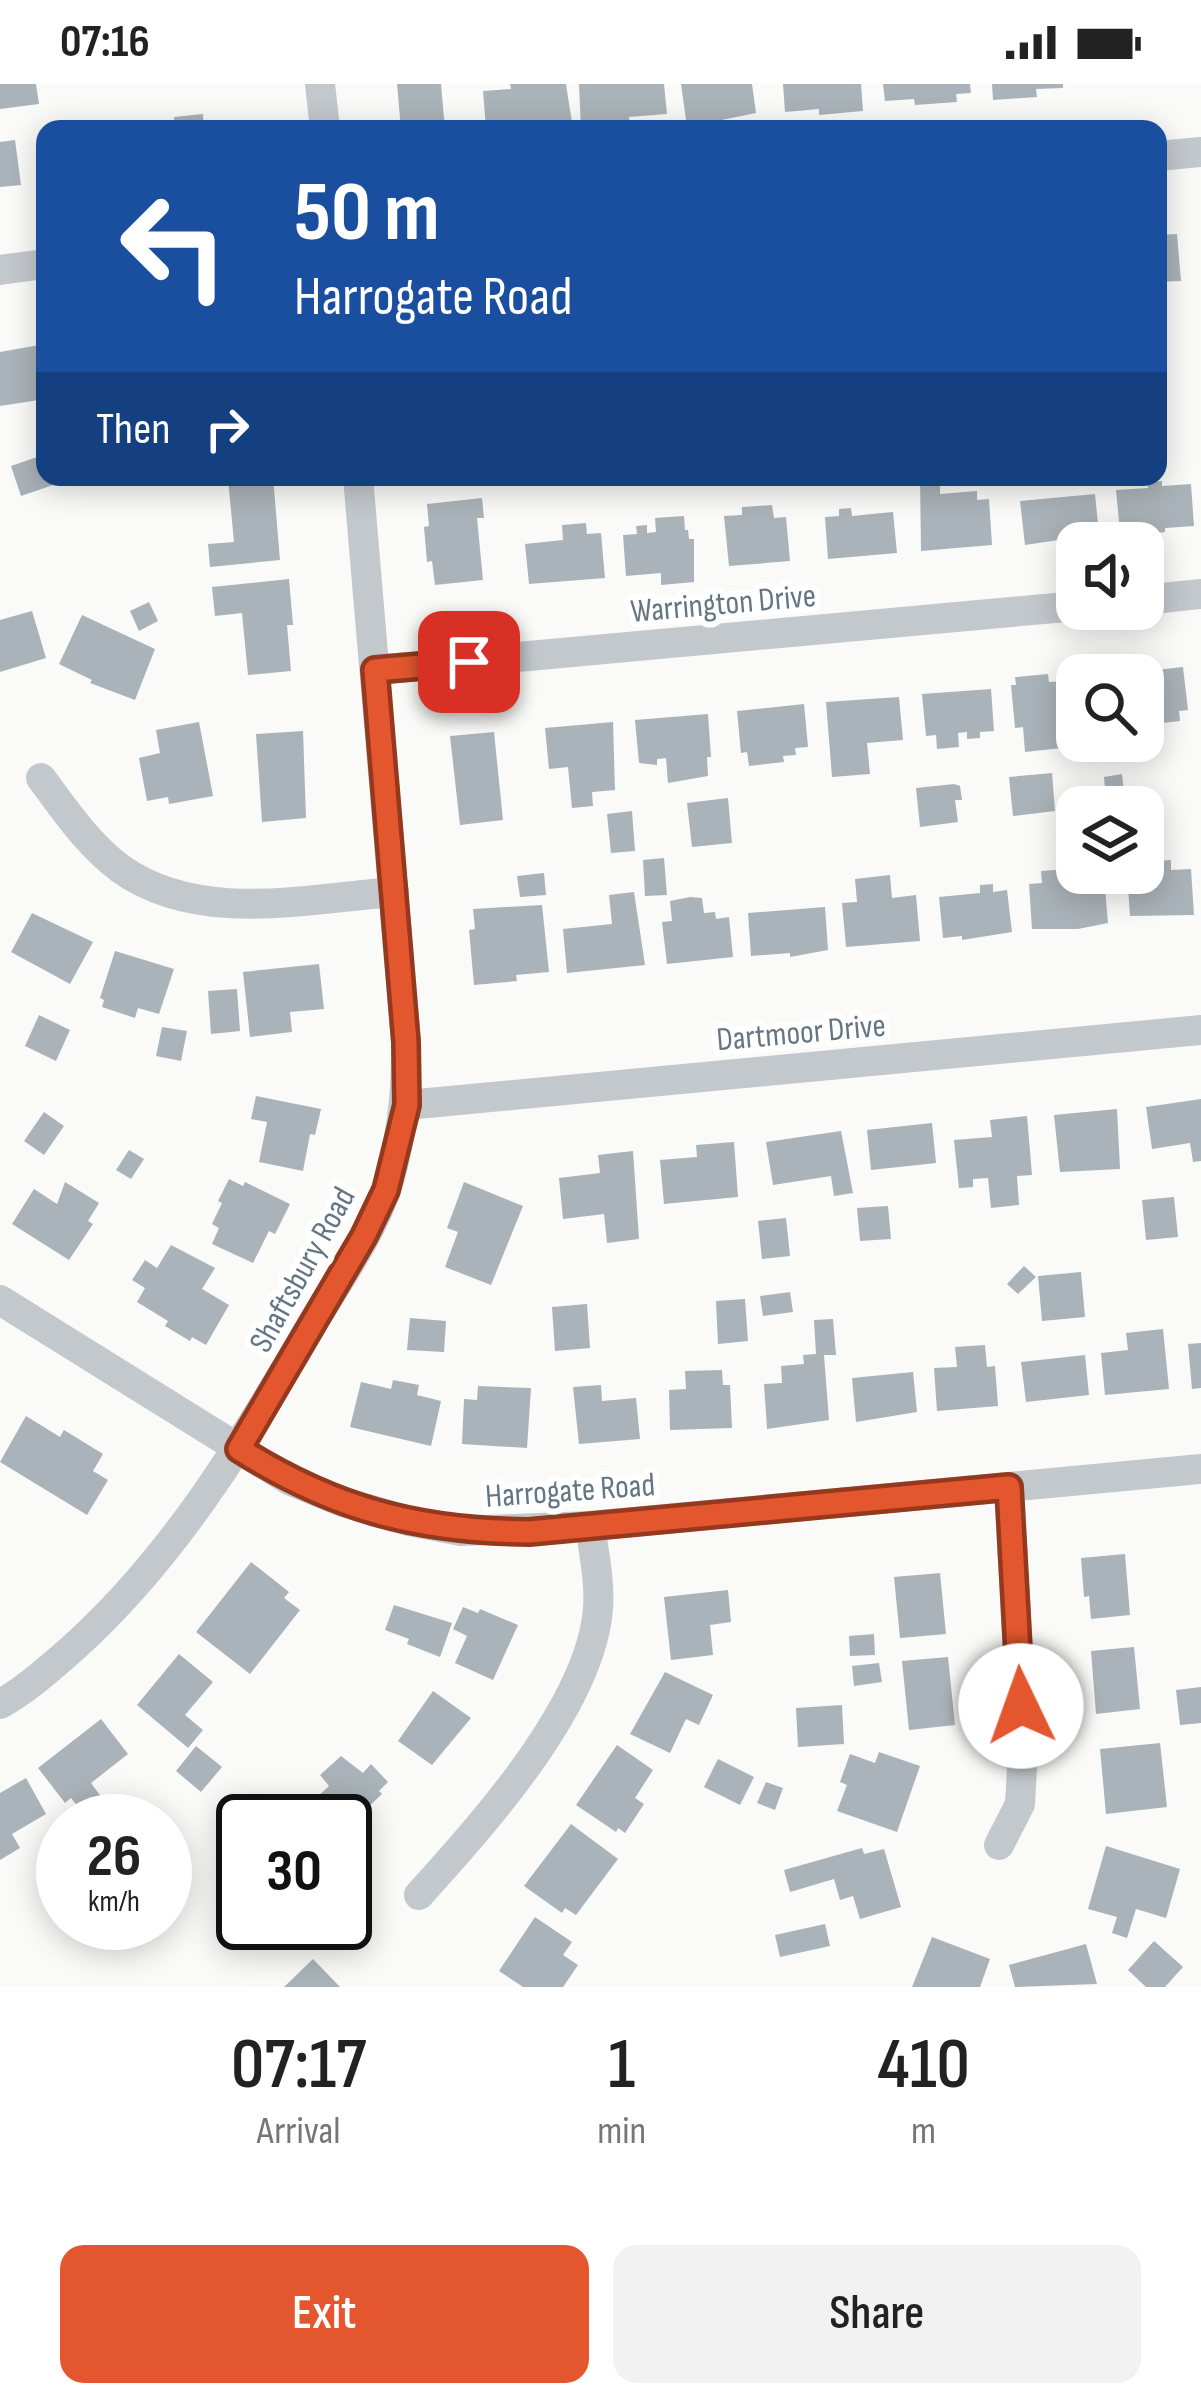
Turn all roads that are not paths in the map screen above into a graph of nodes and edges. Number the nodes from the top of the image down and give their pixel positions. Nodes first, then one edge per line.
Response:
1 (320, 84) edge
2 (324, 120) edge
3 (1201, 152) edge
4 (1167, 155) edge
5 (36, 265) edge
6 (0, 270) edge
7 (359, 486) edge
8 (1201, 594) edge
9 (1164, 598) edge
10 (1056, 608) edge
11 (375, 670) junction
12 (41, 778) dead end
13 (394, 892) junction
14 (1201, 1030) edge
15 (407, 1105) junction
16 (0, 1300) edge
17 (239, 1449) junction
18 (1201, 1469) edge
19 (1009, 1487) junction
20 (590, 1526) junction
21 (0, 1704) edge
22 (999, 1845) dead end
23 (419, 1895) dead end

1 - 2 street
3 - 4 street
5 - 6 street
7 - 11 street, Shaftsbury Road
8 - 9 street
10 - 11 street, Warrington Drive
11 - 13 street, Shaftsbury Road
12 - 13 street
13 - 15 street, Shaftsbury Road
14 - 15 street, Dartmoor Drive
15 - 17 street, Shaftsbury Road
16 - 17 street, Harrogate Road
17 - 20 street, Harrogate Road
17 - 21 street, Shaftsbury Road
18 - 19 street, Harrogate Road
19 - 20 street, Harrogate Road
19 - 22 street
20 - 23 street

